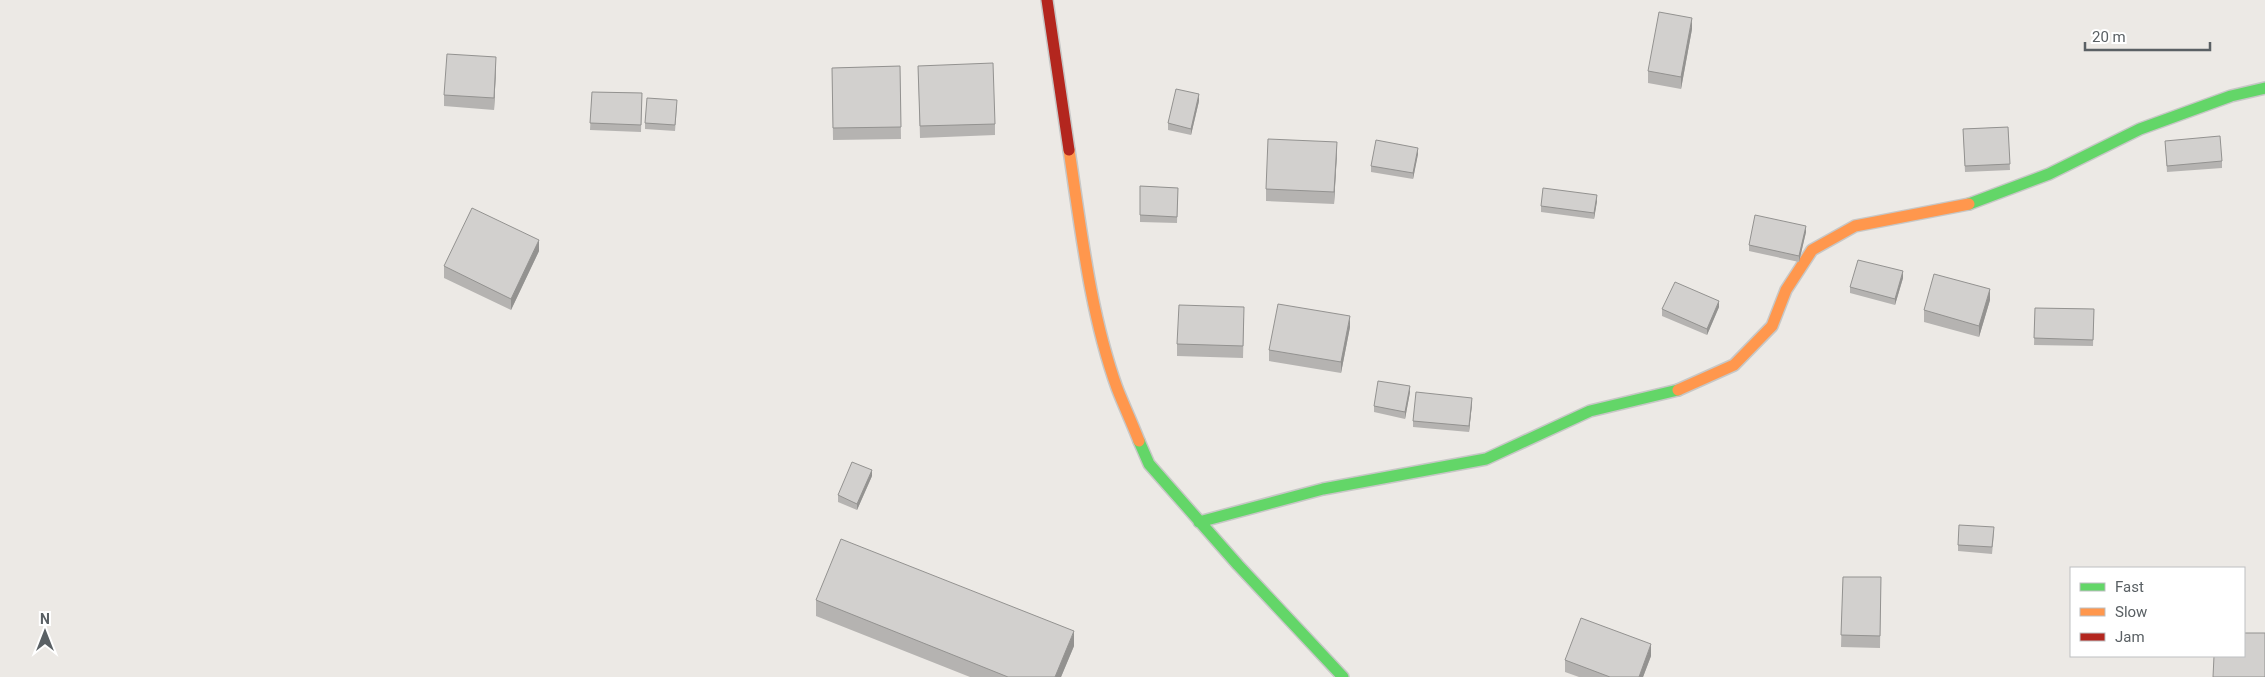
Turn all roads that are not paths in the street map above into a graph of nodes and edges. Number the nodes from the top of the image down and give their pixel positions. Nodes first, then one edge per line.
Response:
1 (1047, 0) edge
2 (2265, 88) edge
3 (1200, 522) junction
4 (1343, 677) edge

1 - 3 street
2 - 3 street
3 - 4 street

